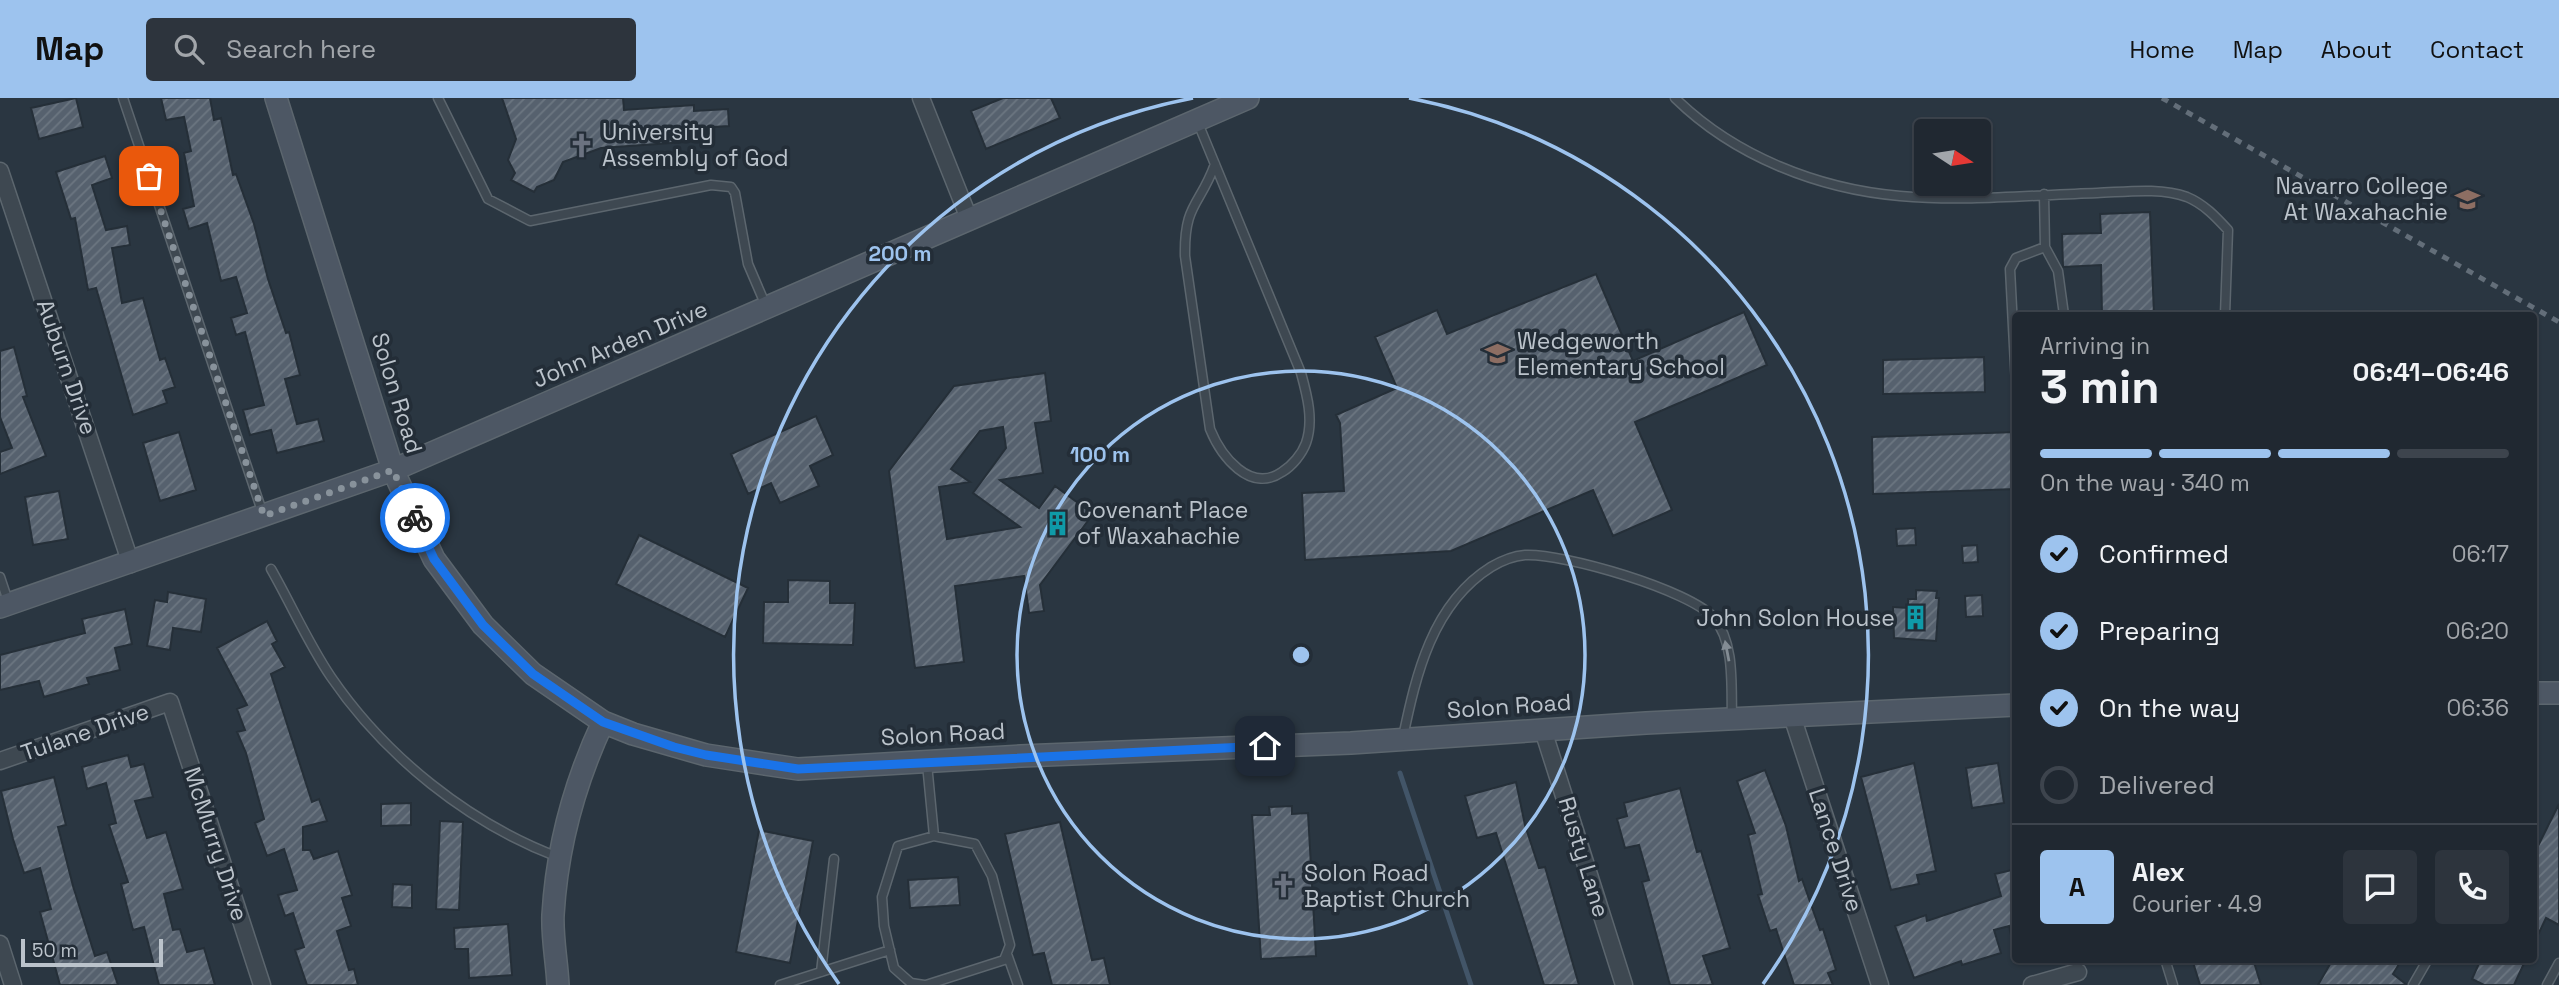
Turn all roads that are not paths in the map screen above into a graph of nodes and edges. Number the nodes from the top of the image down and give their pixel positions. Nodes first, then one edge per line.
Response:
1 (123, 98) edge
2 (276, 98) edge
3 (438, 98) edge
4 (921, 98) edge
5 (1248, 98) edge
6 (1675, 98) edge
7 (1197, 120) junction
8 (1215, 164) junction
9 (0, 171) edge
10 (2044, 194) junction
11 (970, 221) junction
12 (2045, 247) junction
13 (768, 309) junction
14 (2012, 312) edge
15 (2064, 312) edge
16 (2225, 312) edge
17 (393, 470) junction
18 (264, 516) junction
19 (131, 564) junction
20 (271, 569) dead end
21 (0, 577) edge
22 (5, 606) edge
23 (2559, 692) edge
24 (2537, 693) edge
25 (170, 702) joint
26 (2012, 705) edge
27 (1792, 716) junction
28 (1732, 719) junction
29 (603, 722) junction
30 (1543, 730) junction
31 (1402, 740) junction
32 (0, 761) edge
33 (927, 761) junction
34 (934, 836) junction
35 (560, 857) junction
36 (834, 859) dead end
37 (0, 944) edge
38 (890, 950) junction
39 (1007, 954) junction
40 (2166, 963) edge
41 (2426, 963) edge
42 (2559, 963) edge
43 (821, 972) junction
44 (2078, 972) dead end
45 (911, 984) edge
46 (13, 985) edge
47 (262, 985) edge
48 (558, 985) edge
49 (780, 985) edge
50 (925, 985) edge
51 (1018, 985) edge
52 (1624, 985) edge
53 (1880, 985) edge
54 (2032, 985) edge
55 (2173, 985) edge
56 (2413, 985) edge
57 (2547, 985) edge

1 - 18 lane
2 - 17 main road, Solon Road
3 - 13 lane
4 - 11 street
5 - 7 main road, John Arden Drive
6 - 10 lane
7 - 8 lane
7 - 11 main road, John Arden Drive
8 - 8 lane
9 - 19 street, Auburn Drive
10 - 12 lane
10 - 16 lane
11 - 13 main road, John Arden Drive
12 - 14 lane
12 - 15 lane
13 - 17 main road, John Arden Drive
17 - 18 main road, John Arden Drive
17 - 29 main road, Solon Road
18 - 19 main road, John Arden Drive
19 - 22 main road, John Arden Drive
20 - 35 lane
21 - 22 lane
23 - 24 main road
25 - 32 street, Tulane Drive
25 - 47 street, McMurry Drive
26 - 27 main road, Solon Road
27 - 28 main road, Solon Road
27 - 53 street, Lance Drive
28 - 30 main road, Solon Road
28 -> 31 lane
29 - 33 main road, Solon Road
29 - 35 main road
30 - 31 main road, Solon Road
30 - 52 street, Rusty Lane
31 - 33 main road, Solon Road
33 - 34 lane
34 - 38 lane
34 - 39 lane
35 - 48 main road
36 - 43 lane
37 - 46 street
38 - 43 lane
38 - 45 lane
39 - 50 lane
39 - 51 lane
40 - 55 lane
41 - 56 lane
42 - 57 lane
43 - 49 lane
44 - 54 street
45 - 50 lane

